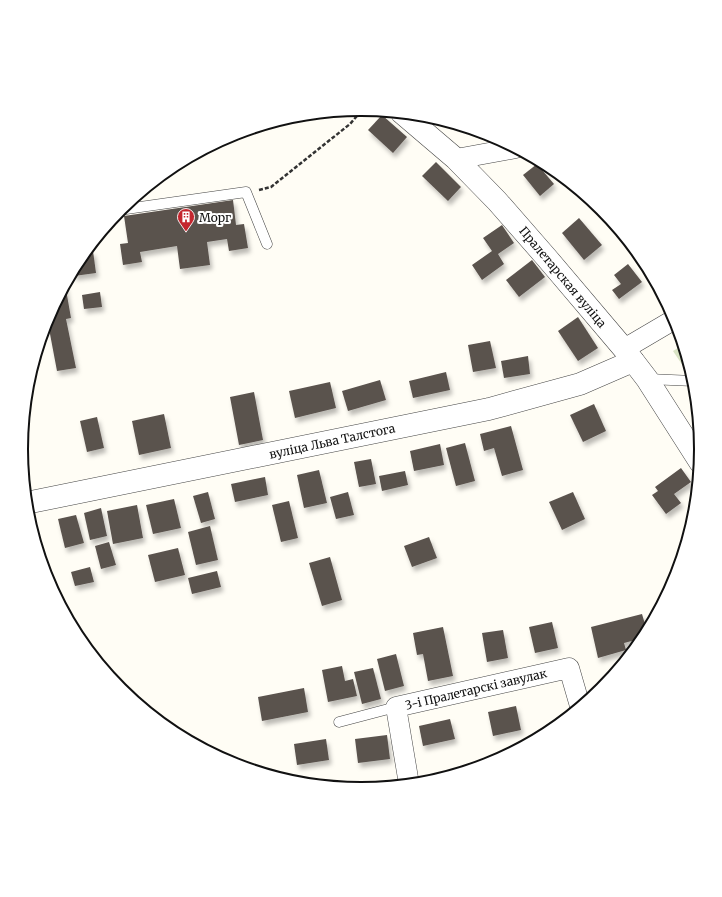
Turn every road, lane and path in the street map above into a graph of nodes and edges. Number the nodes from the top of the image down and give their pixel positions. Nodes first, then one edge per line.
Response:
1 (357, 116) edge
2 (409, 119) edge
3 (507, 150) edge
4 (456, 159) junction
5 (246, 192) junction
6 (131, 208) edge
7 (267, 244) dead end
8 (670, 323) edge
9 (628, 355) junction
10 (647, 379) junction
11 (687, 381) edge
12 (694, 452) edge
13 (32, 502) edge
14 (579, 701) edge
15 (396, 707) junction
16 (339, 722) dead end
17 (409, 778) edge

1 - 5 path
2 - 4 street, Пралетарская вуліца
3 - 4 street
4 - 9 street, Пралетарская вуліца
5 - 6 lane
5 - 7 lane
8 - 9 street, вуліца Льва Талстога
9 - 10 street, Пралетарская вуліца
9 - 13 street, вуліца Льва Талстога
10 - 11 lane
10 - 12 street, Пралетарская вуліца
14 - 15 street, 3-і Пралетарскі завулак
15 - 16 lane
15 - 17 street, 3-і Пралетарскі завулак

